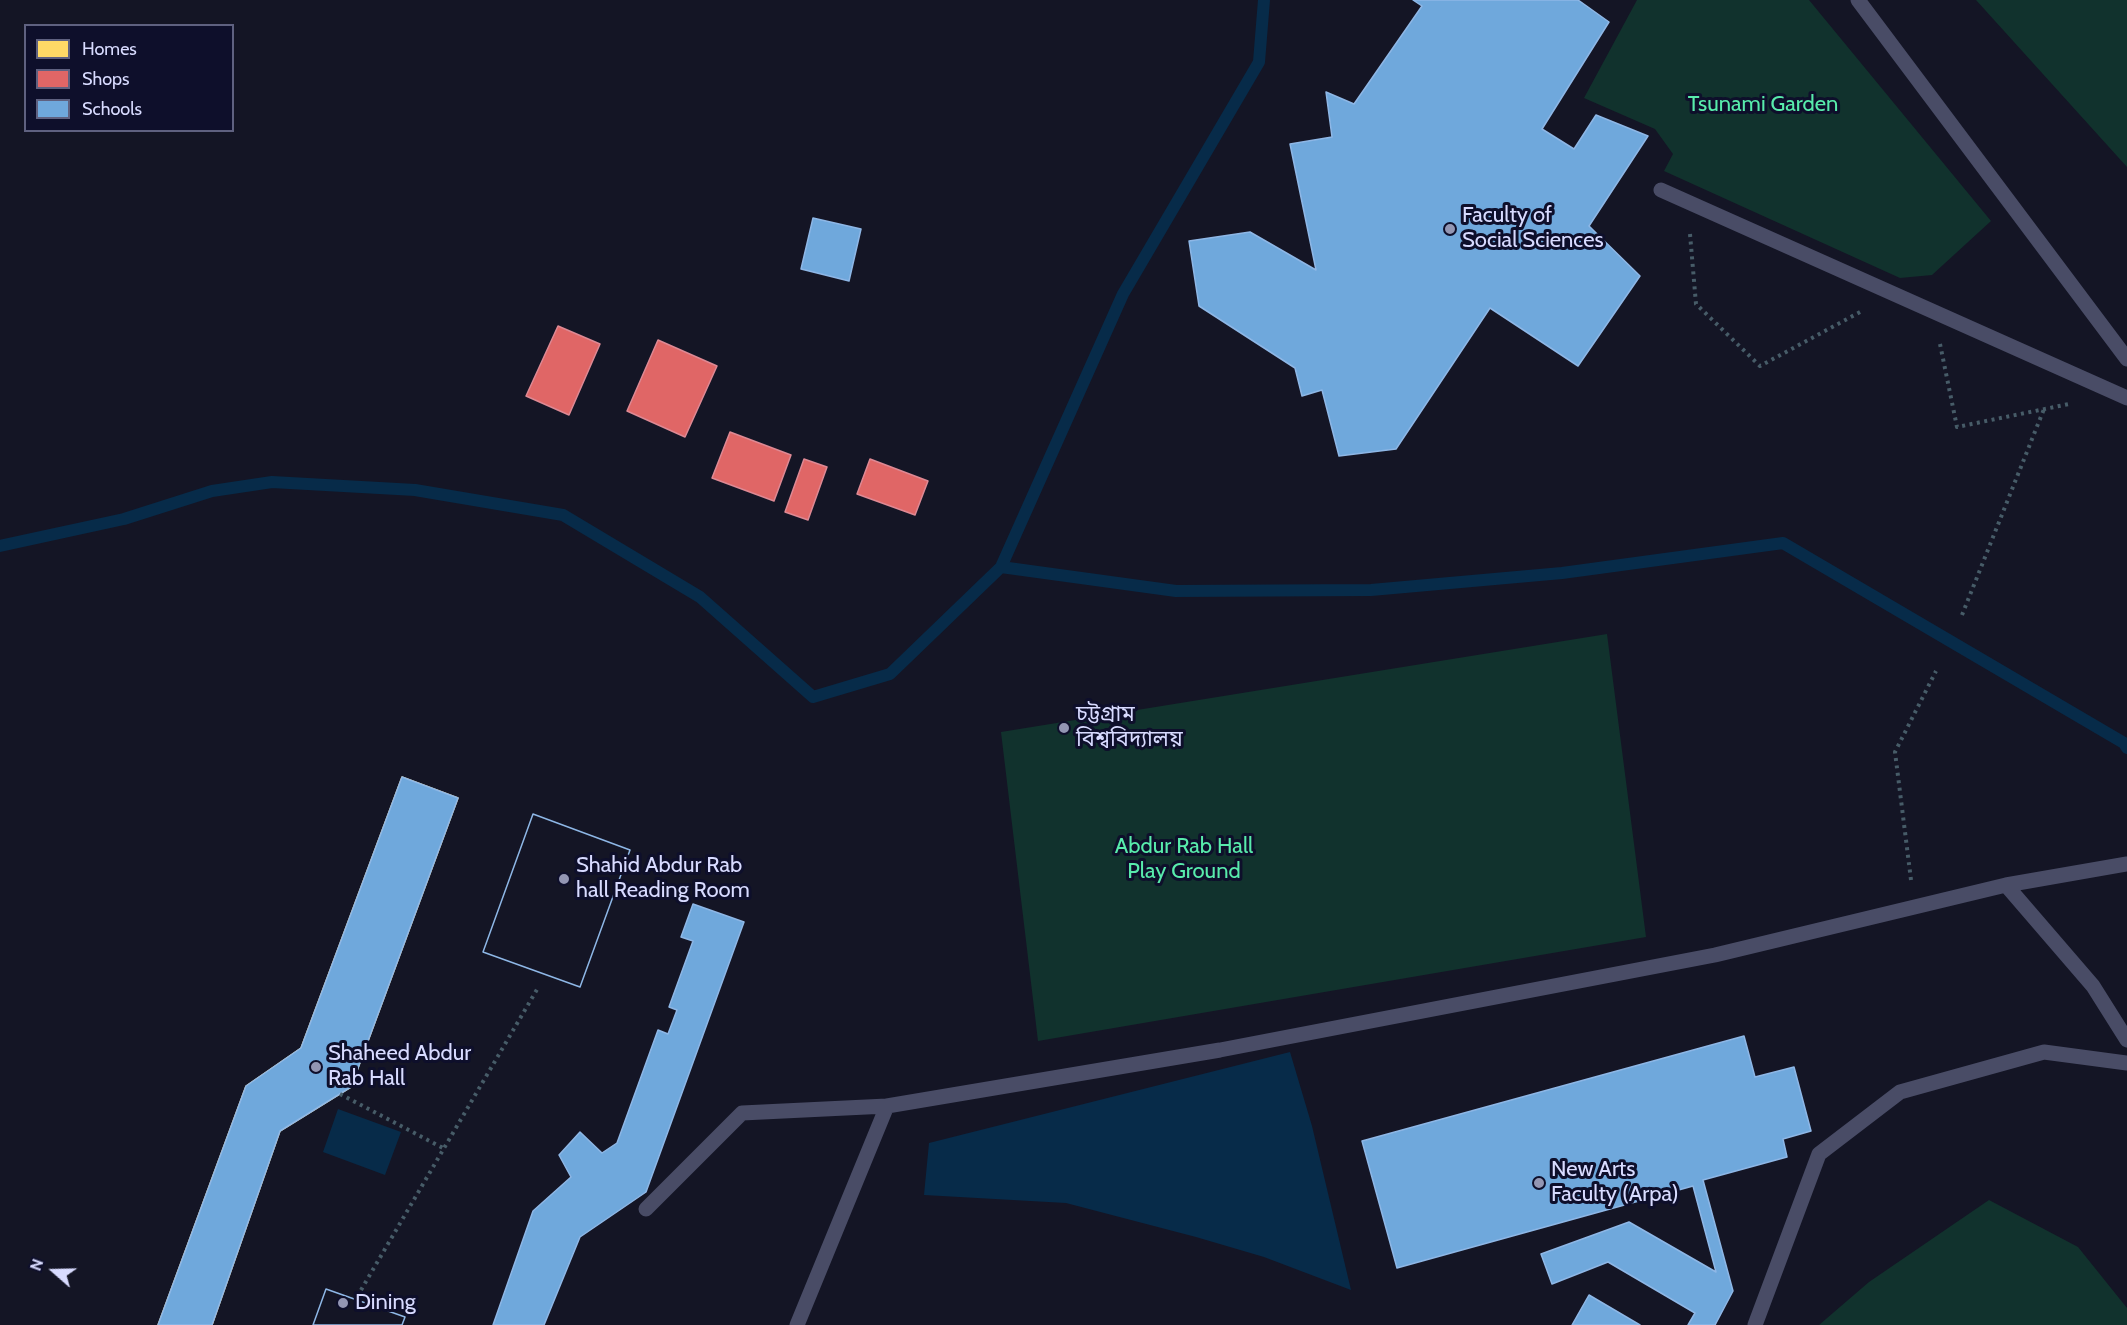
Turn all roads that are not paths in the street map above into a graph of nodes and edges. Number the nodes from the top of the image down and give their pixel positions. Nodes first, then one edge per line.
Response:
1 (1858, 0) edge
2 (1661, 190) dead end
3 (2127, 359) edge
4 (2122, 396) edge
5 (2127, 864) edge
6 (2006, 885) junction
7 (2127, 1040) edge
8 (2127, 1063) edge
9 (887, 1106) junction
10 (646, 1209) dead end
11 (797, 1325) edge
12 (1755, 1325) edge

1 - 3 lane
2 - 4 lane
5 - 6 lane
6 - 7 lane
6 - 9 lane
8 - 12 lane
9 - 10 lane
9 - 11 lane

